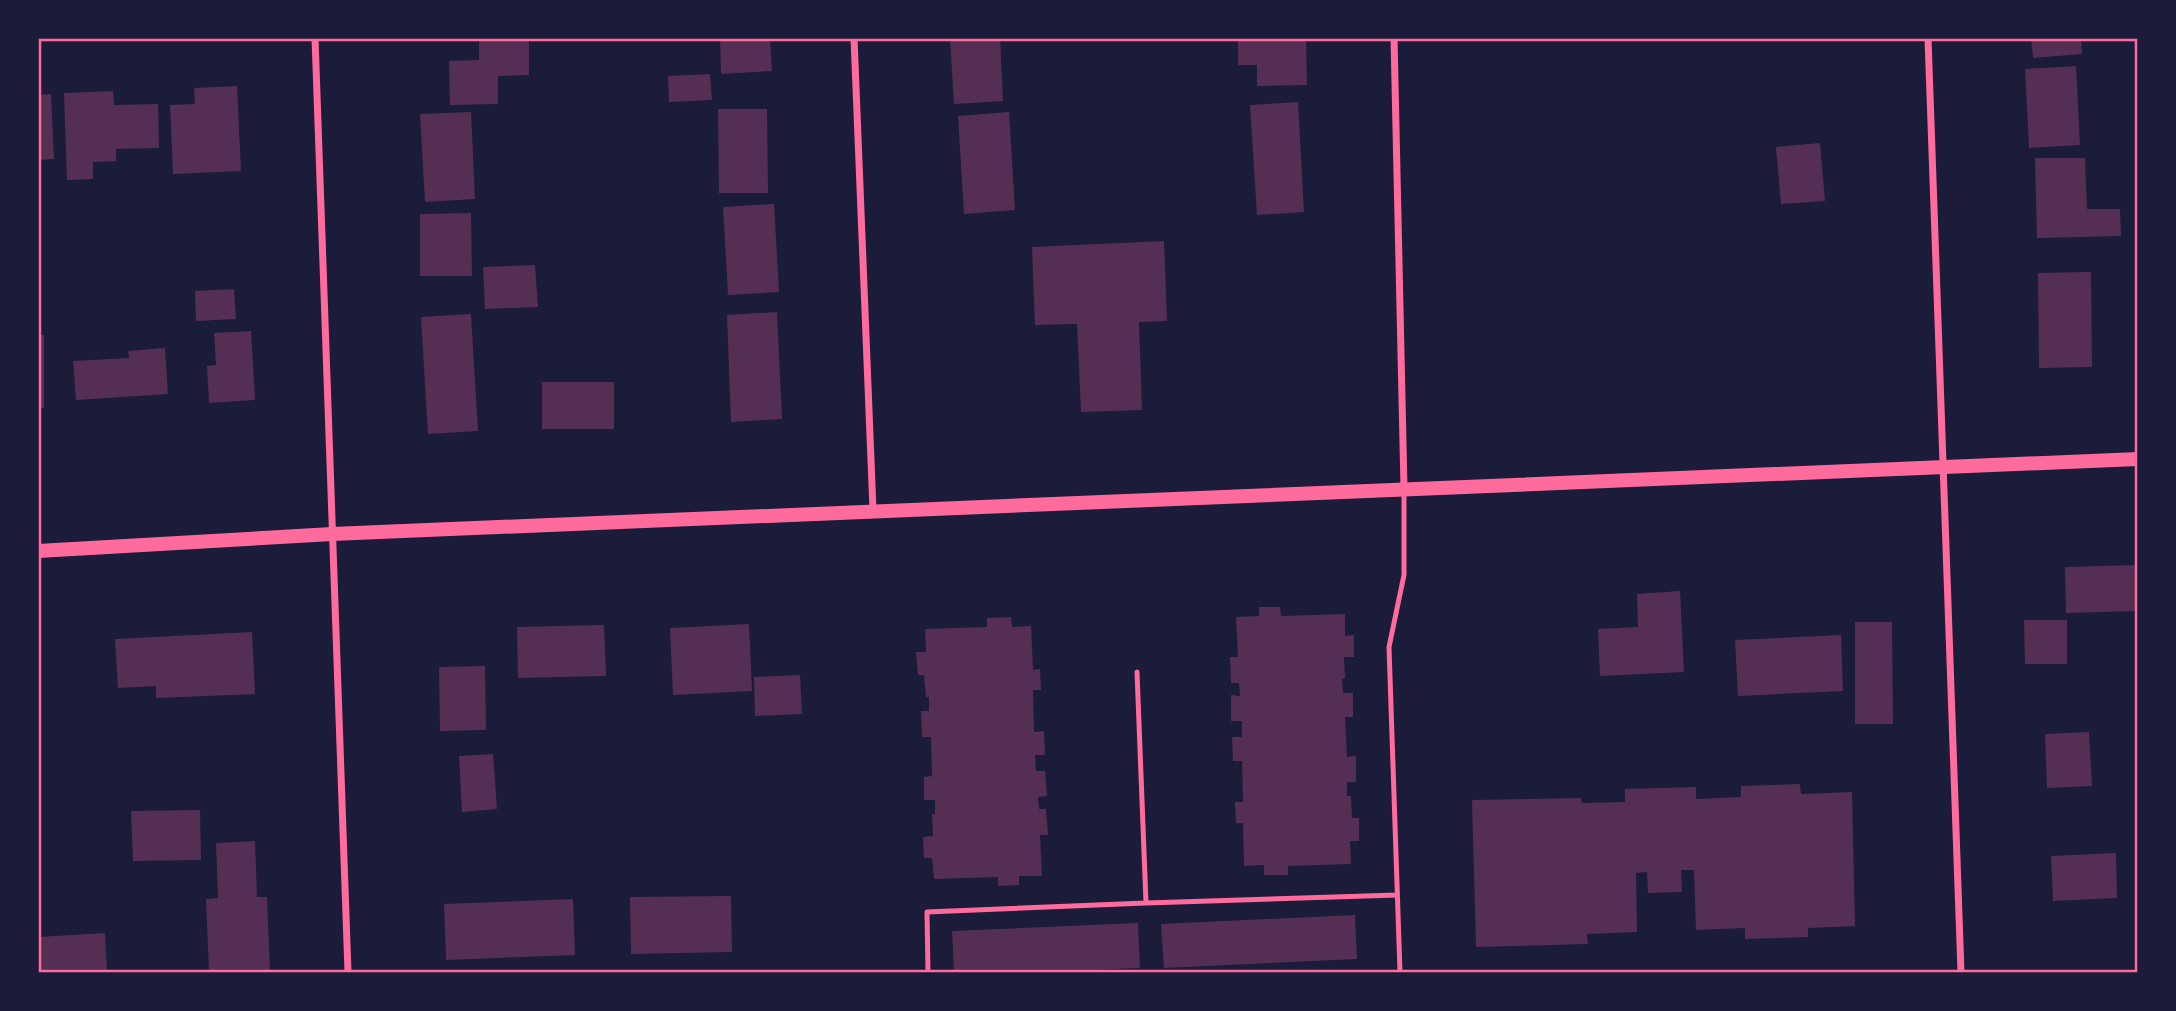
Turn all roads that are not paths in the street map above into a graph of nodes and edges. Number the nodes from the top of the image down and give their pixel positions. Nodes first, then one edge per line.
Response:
1 (315, 38) edge
2 (854, 38) edge
3 (1394, 38) edge
4 (1928, 38) edge
5 (2137, 459) edge
6 (1942, 468) junction
7 (1404, 488) junction
8 (873, 510) junction
9 (332, 534) junction
10 (38, 551) edge
11 (1137, 671) dead end
12 (1397, 895) junction
13 (1146, 903) junction
14 (348, 972) edge
15 (928, 972) edge
16 (1399, 972) edge
17 (1961, 972) edge

1 - 9 street
2 - 8 street
3 - 7 street
4 - 6 street
5 - 6 main road
6 - 7 main road
6 - 17 street
7 - 8 main road
7 - 12 lane
8 - 9 main road
9 - 10 main road
9 - 14 street
11 - 13 lane
12 - 13 lane
12 - 16 lane
13 - 15 lane

